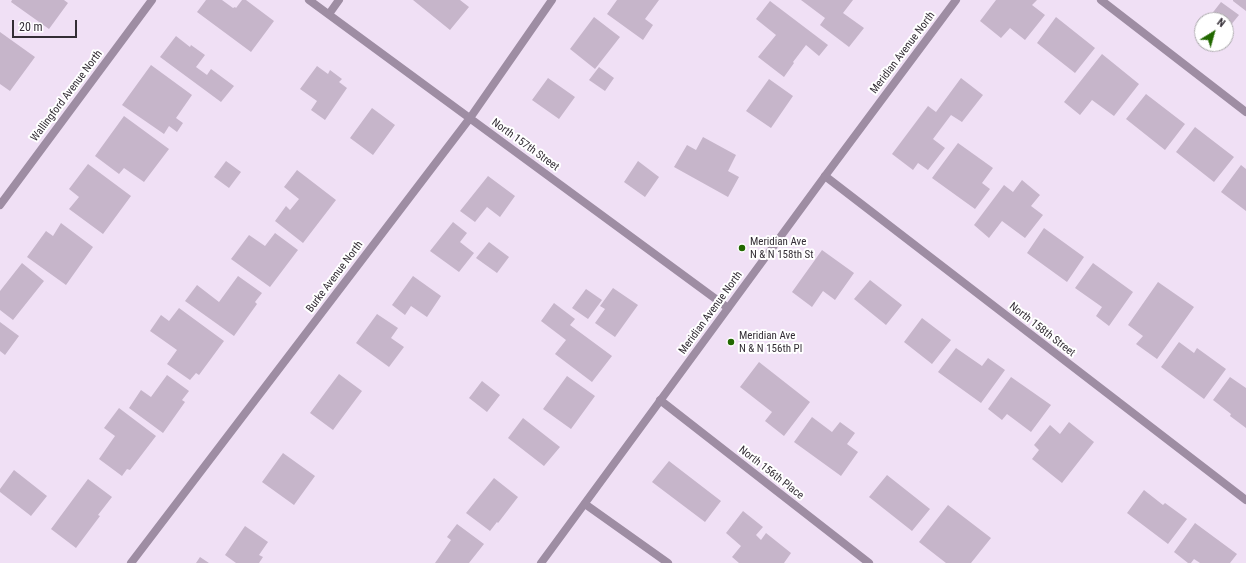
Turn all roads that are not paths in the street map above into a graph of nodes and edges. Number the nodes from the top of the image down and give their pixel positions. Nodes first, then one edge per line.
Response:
1 (152, 0) edge
2 (309, 0) edge
3 (339, 0) edge
4 (552, 0) edge
5 (956, 0) edge
6 (1101, 0) edge
7 (329, 14) junction
8 (1246, 112) edge
9 (470, 118) junction
10 (825, 176) junction
11 (0, 204) edge
12 (728, 308) junction
13 (660, 400) junction
14 (1246, 500) edge
15 (585, 504) junction
16 (131, 563) edge
17 (542, 563) edge
18 (668, 563) edge
19 (869, 563) edge

1 - 11 street, Wallingford Avenue North
2 - 7 street, North 157th Street
3 - 7 street
4 - 9 street, Burke Avenue North
5 - 10 street, Meridian Avenue North
6 - 8 street
7 - 9 street, North 157th Street
9 - 12 street, North 157th Street
9 - 16 street, Burke Avenue North
10 - 12 street, Meridian Avenue North
10 - 14 street, North 158th Street
12 - 13 street, Meridian Avenue North
13 - 15 street, Meridian Avenue North
13 - 19 street, North 156th Place
15 - 17 street, Meridian Avenue North
15 - 18 street

